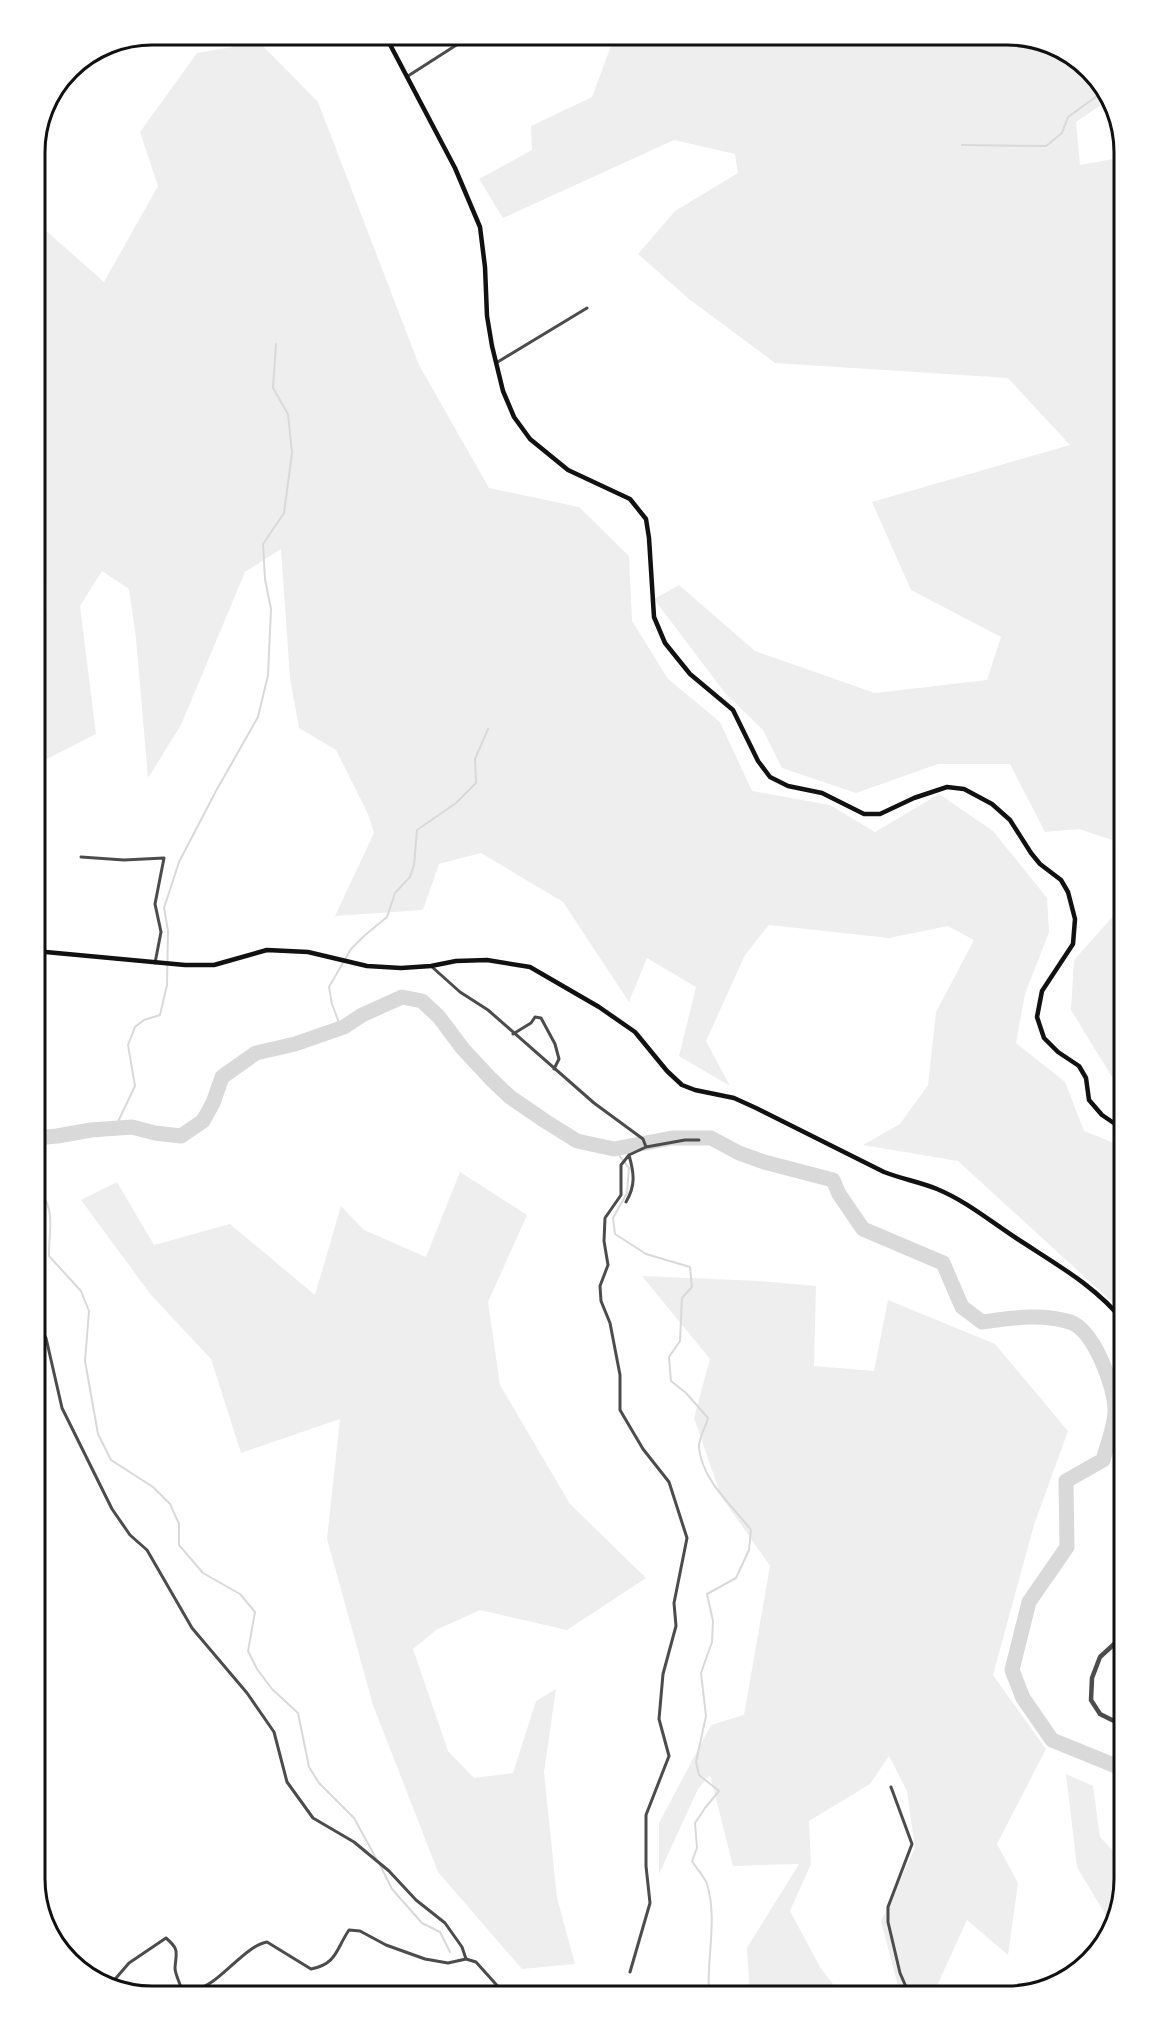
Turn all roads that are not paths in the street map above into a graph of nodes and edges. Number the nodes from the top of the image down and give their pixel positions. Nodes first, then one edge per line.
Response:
1 (390, 45) edge
2 (457, 45) edge
3 (407, 77) junction
4 (587, 308) dead end
5 (496, 363) junction
6 (81, 857) dead end
7 (45, 952) edge
8 (155, 964) junction
9 (431, 966) junction
10 (513, 1034) junction
11 (554, 1069) junction
12 (1114, 1123) edge
13 (699, 1140) dead end
14 (646, 1148) junction
15 (629, 1155) junction
16 (626, 1202) dead end
17 (1114, 1309) edge
18 (45, 1336) edge
19 (1114, 1645) edge
20 (1114, 1721) edge
21 (891, 1787) dead end
22 (466, 1959) junction
23 (630, 1972) dead end
24 (115, 1979) edge
25 (180, 1986) edge
26 (203, 1986) edge
27 (498, 1986) edge
28 (906, 1986) edge

1 - 3 main road
2 - 3 street
3 - 5 main road
4 - 5 street
5 - 12 main road
6 - 8 street
7 - 8 main road
8 - 9 main road
9 - 10 street
9 - 17 main road
10 - 11 street
10 - 11 street
11 - 14 street
13 - 14 street
14 - 15 street
15 - 16 street
15 - 23 street
18 - 22 street
19 - 20 street
21 - 28 street
22 - 26 street
22 - 27 street
24 - 25 street

